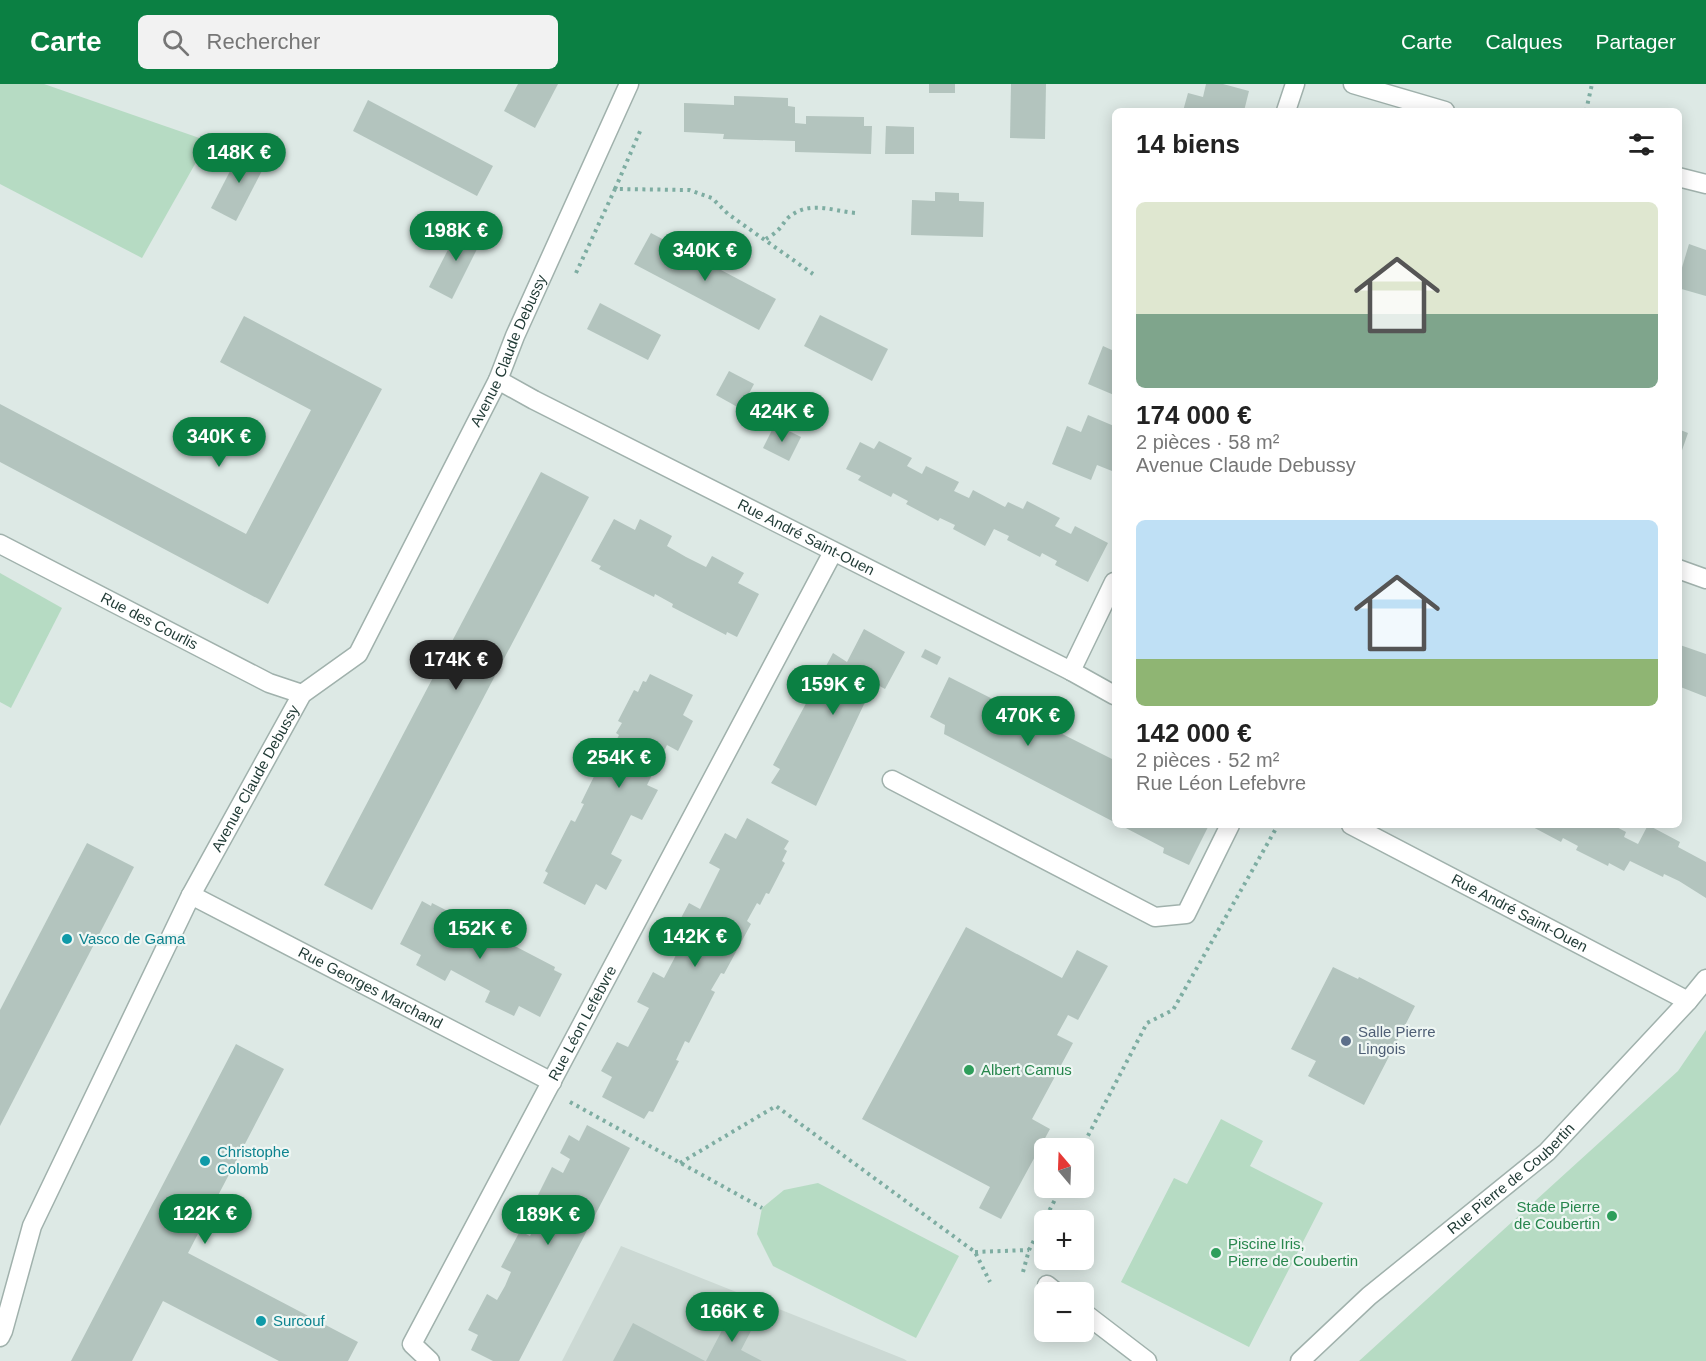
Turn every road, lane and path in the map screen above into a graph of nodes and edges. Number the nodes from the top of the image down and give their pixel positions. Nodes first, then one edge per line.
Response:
1 (629, 84) edge
2 (1295, 84) edge
3 (1353, 84) edge
4 (1592, 84) edge
5 (1287, 108) edge
6 (1435, 108) edge
7 (1587, 108) edge
8 (1682, 178) edge
9 (1706, 184) edge
10 (856, 213) dead end
11 (766, 239) junction
12 (813, 274) dead end
13 (571, 282) dead end
14 (498, 380) junction
15 (0, 544) edge
16 (833, 552) junction
17 (1682, 570) edge
18 (1706, 579) edge
19 (1112, 586) edge
20 (1071, 671) junction
21 (302, 694) junction
22 (1112, 694) edge
23 (892, 780) dead end
24 (1229, 828) edge
25 (1276, 828) edge
26 (1357, 828) edge
27 (191, 895) junction
28 (1706, 979) edge
29 (1688, 1001) junction
30 (550, 1086) junction
31 (1087, 1138) edge
32 (680, 1163) junction
33 (1056, 1198) edge
34 (762, 1208) dead end
35 (1029, 1250) junction
36 (975, 1252) junction
37 (1021, 1278) dead end
38 (990, 1282) dead end
39 (1094, 1320) edge
40 (0, 1337) edge
41 (430, 1361) edge
42 (1147, 1361) edge
43 (1300, 1361) edge

1 - 14 street, Avenue Claude Debussy
2 - 5 street
3 - 6 street
4 - 7 path
8 - 9 street
10 - 11 path
11 - 12 path
11 - 13 path
14 - 16 street, Rue André Saint-Ouen
14 - 21 street, Avenue Claude Debussy
15 - 21 street, Rue des Courlis
16 - 20 street, Rue André Saint-Ouen
16 - 30 street, Rue Léon Lefebvre
17 - 18 street
19 - 20 street
20 - 22 street, Rue André Saint-Ouen
21 - 27 street, Avenue Claude Debussy
23 - 24 street
25 - 31 path
26 - 29 street, Rue André Saint-Ouen
27 - 30 street, Rue Georges Marchand
27 - 40 street, Avenue Claude Debussy
28 - 29 street, Rue Pierre de Coubertin
29 - 43 street, Rue Pierre de Coubertin
30 - 32 path
30 - 41 street, Rue Léon Lefebvre
32 - 34 path
32 - 36 path
33 - 35 path
35 - 36 path
35 - 37 path
36 - 38 path
39 - 42 street

